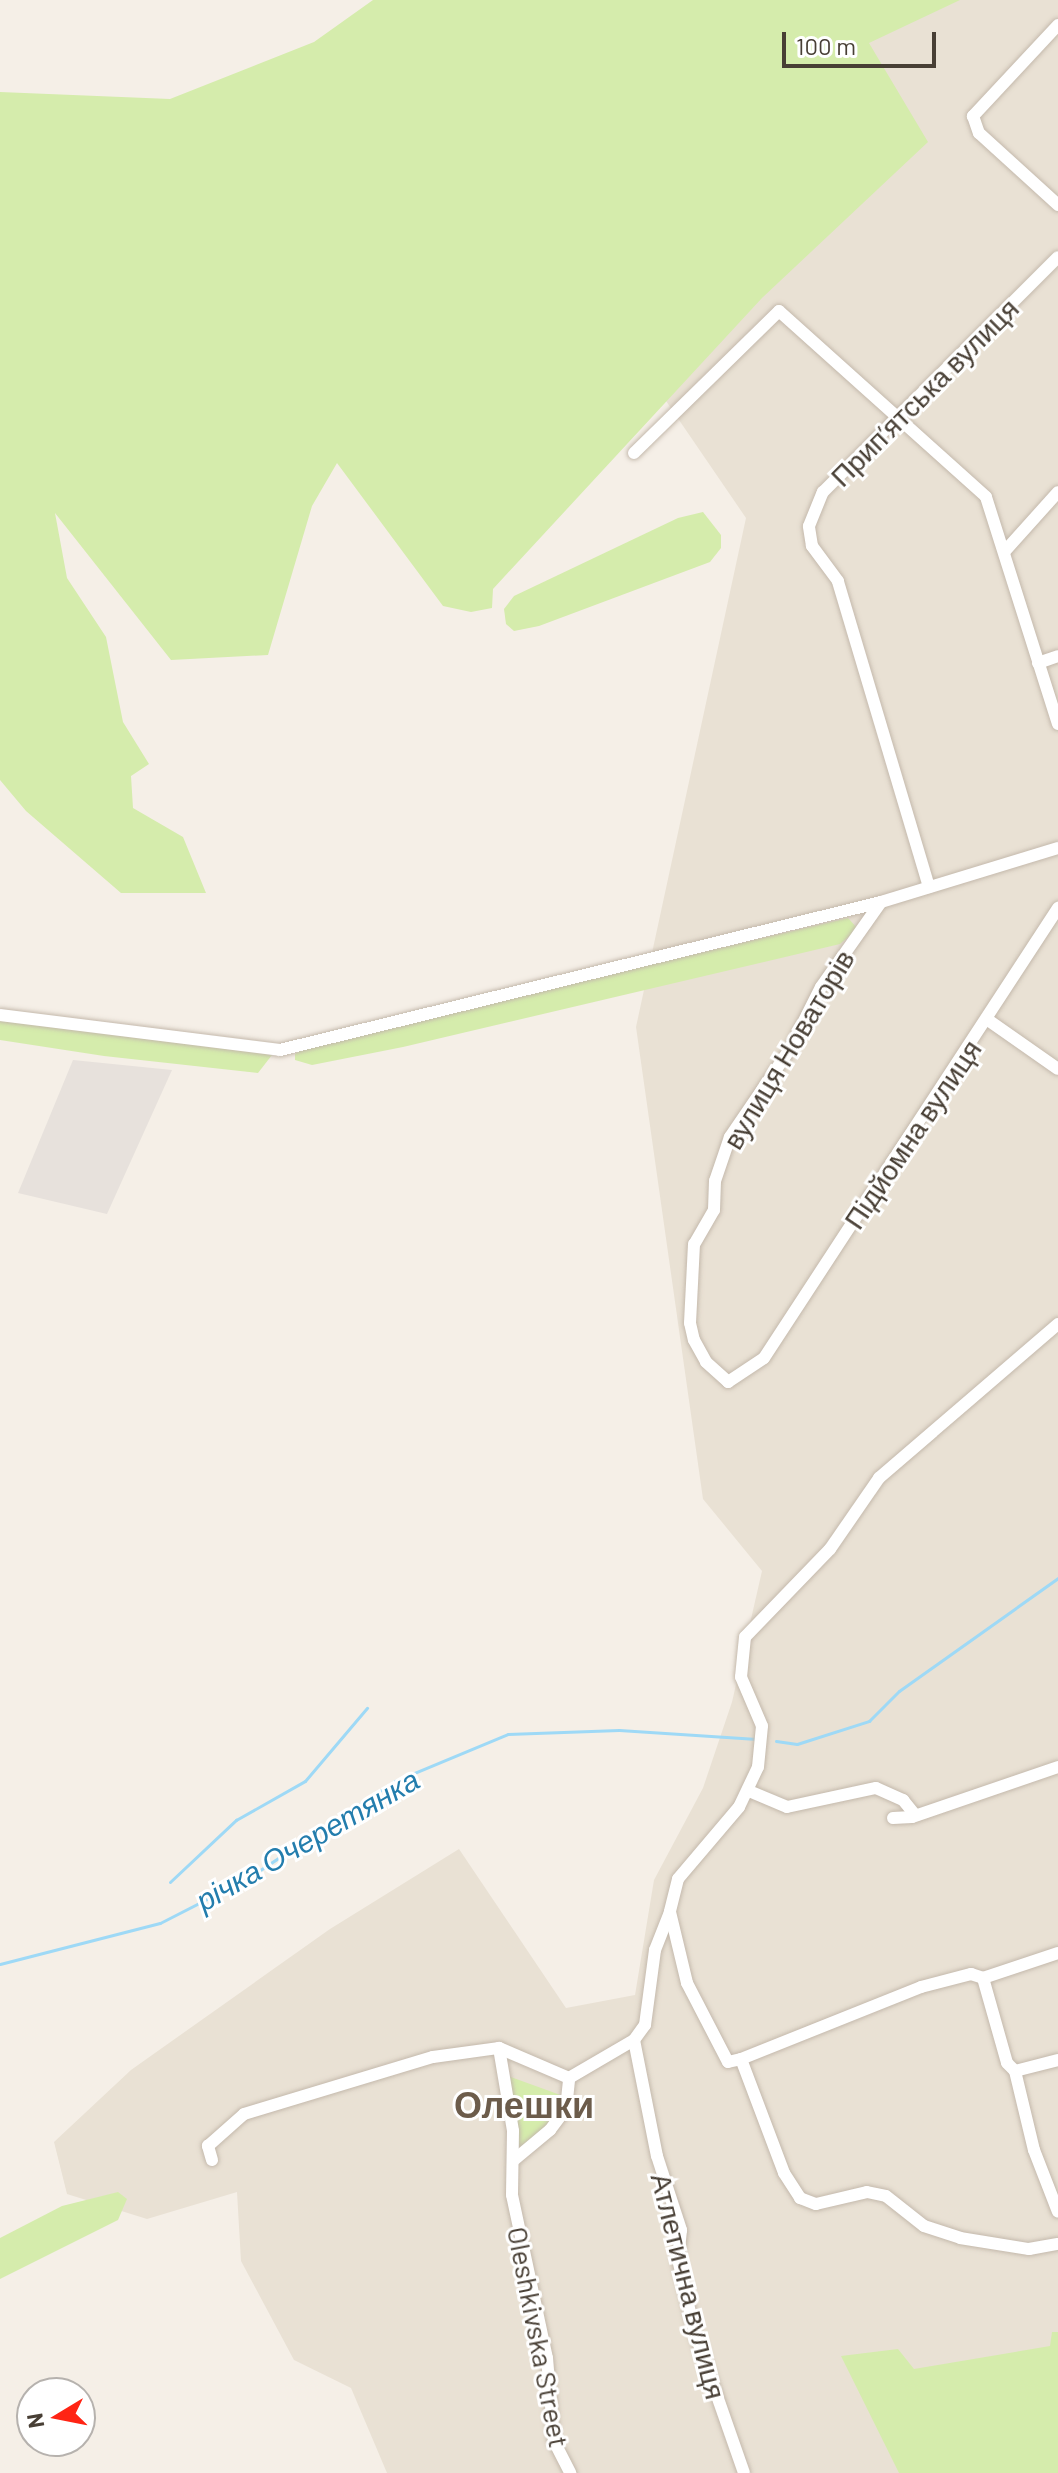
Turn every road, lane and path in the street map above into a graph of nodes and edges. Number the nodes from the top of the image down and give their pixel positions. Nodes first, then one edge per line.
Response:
1 (1058, 25) edge
2 (1058, 205) edge
3 (1058, 257) edge
4 (899, 421) junction
5 (634, 453) dead end
6 (1058, 492) edge
7 (1005, 551) junction
8 (1058, 656) edge
9 (1038, 663) junction
10 (1058, 724) edge
11 (1058, 848) edge
12 (929, 887) junction
13 (881, 902) junction
14 (1058, 908) edge
15 (0, 1015) edge
16 (988, 1020) junction
17 (1058, 1069) edge
18 (1058, 1324) edge
19 (764, 1358) joint
20 (1058, 1767) edge
21 (749, 1791) junction
22 (915, 1815) junction
23 (893, 1818) dead end
24 (670, 1912) junction
25 (1058, 1953) edge
26 (983, 1978) junction
27 (634, 2040) junction
28 (499, 2048) junction
29 (741, 2059) junction
30 (1058, 2060) edge
31 (1015, 2071) junction
32 (569, 2078) junction
33 (212, 2160) dead end
34 (514, 2160) junction
35 (1058, 2212) edge
36 (1058, 2244) edge
37 (570, 2473) edge
38 (744, 2473) edge

1 - 2 street
3 - 4 street, Прип’ятська вулиця
4 - 5 street
4 - 7 street
4 - 12 street, Прип’ятська вулиця
6 - 7 street
7 - 9 street
8 - 9 street
9 - 10 street
11 - 12 street
12 - 13 street
13 - 15 street
13 - 19 street, вулиця Новаторів
14 - 16 street, Підйомна вулиця
16 - 17 street
16 - 19 street, Підйомна вулиця
18 - 21 street
20 - 22 street
21 - 22 street
21 - 24 street
22 - 23 street
24 - 27 street
24 - 29 street
25 - 26 street
26 - 29 street
26 - 31 street
27 - 32 street
27 - 38 street, Атлетична вулиця
28 - 32 street
28 - 33 street
28 - 34 street, Oleshkivska Street
29 - 36 street
30 - 31 street
31 - 35 street
32 - 34 street
34 - 37 street, Oleshkivska Street

